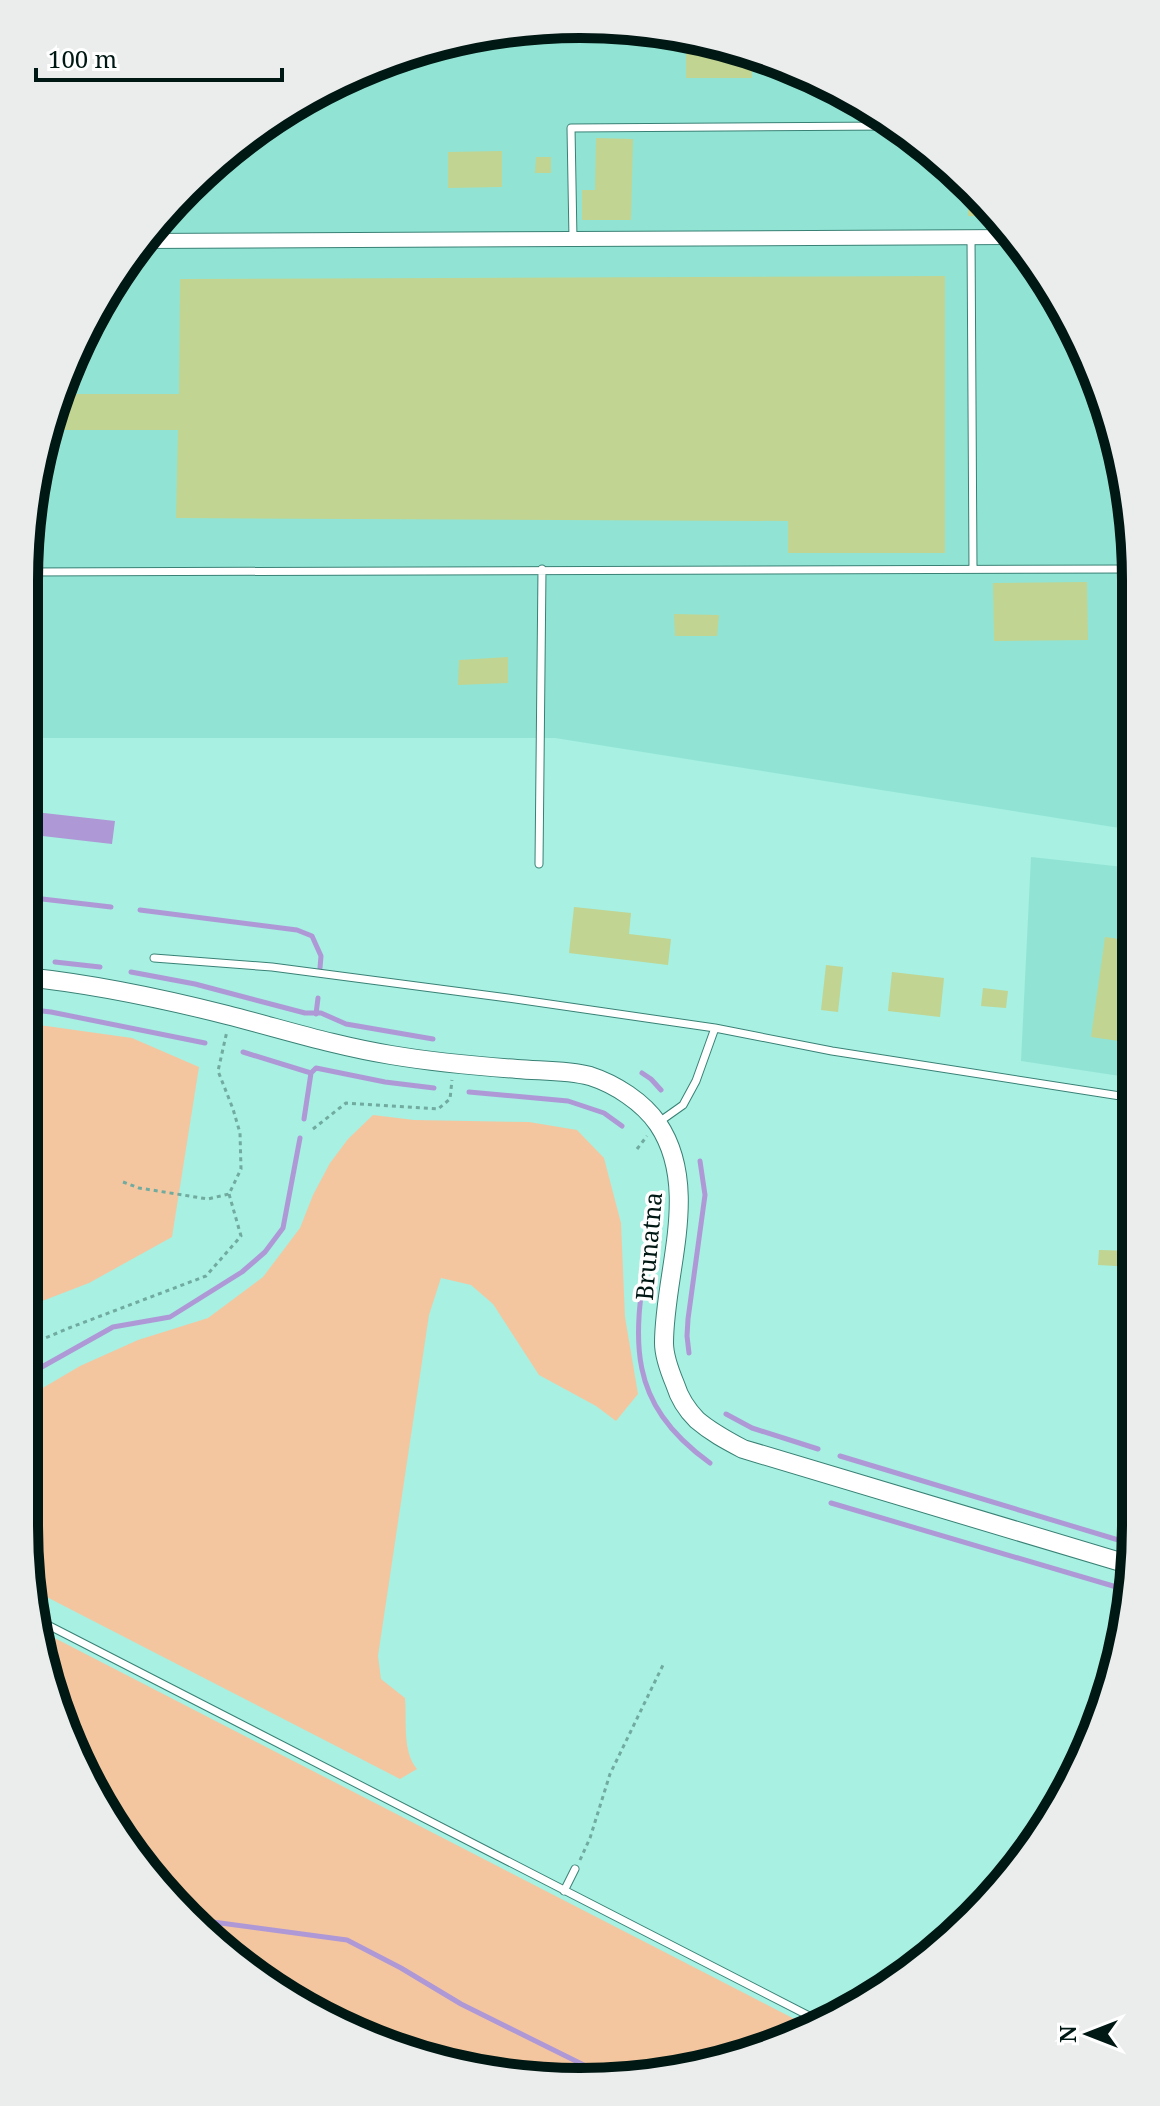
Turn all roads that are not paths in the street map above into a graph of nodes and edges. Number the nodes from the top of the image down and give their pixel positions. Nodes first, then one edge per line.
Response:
1 (876, 126) edge
2 (971, 236) junction
3 (999, 237) edge
4 (573, 239) junction
5 (158, 241) edge
6 (542, 569) junction
7 (973, 569) junction
8 (1122, 569) edge
9 (38, 572) edge
10 (539, 864) dead end
11 (154, 958) dead end
12 (38, 979) edge
13 (715, 1028) junction
14 (1122, 1096) edge
15 (650, 1129) junction
16 (1121, 1562) edge
17 (47, 1625) edge
18 (575, 1869) road end
19 (564, 1891) junction
20 (810, 2016) edge

1 - 4 lane
2 - 3 street
2 - 4 street
2 - 7 lane
4 - 5 street
6 - 7 lane
6 - 9 lane
6 - 10 lane
7 - 8 lane
11 - 13 lane
12 - 15 street, Brunatna
13 - 14 lane
13 - 15 lane
15 - 16 street, Brunatna
17 - 19 lane
18 - 19 lane
19 - 20 lane

